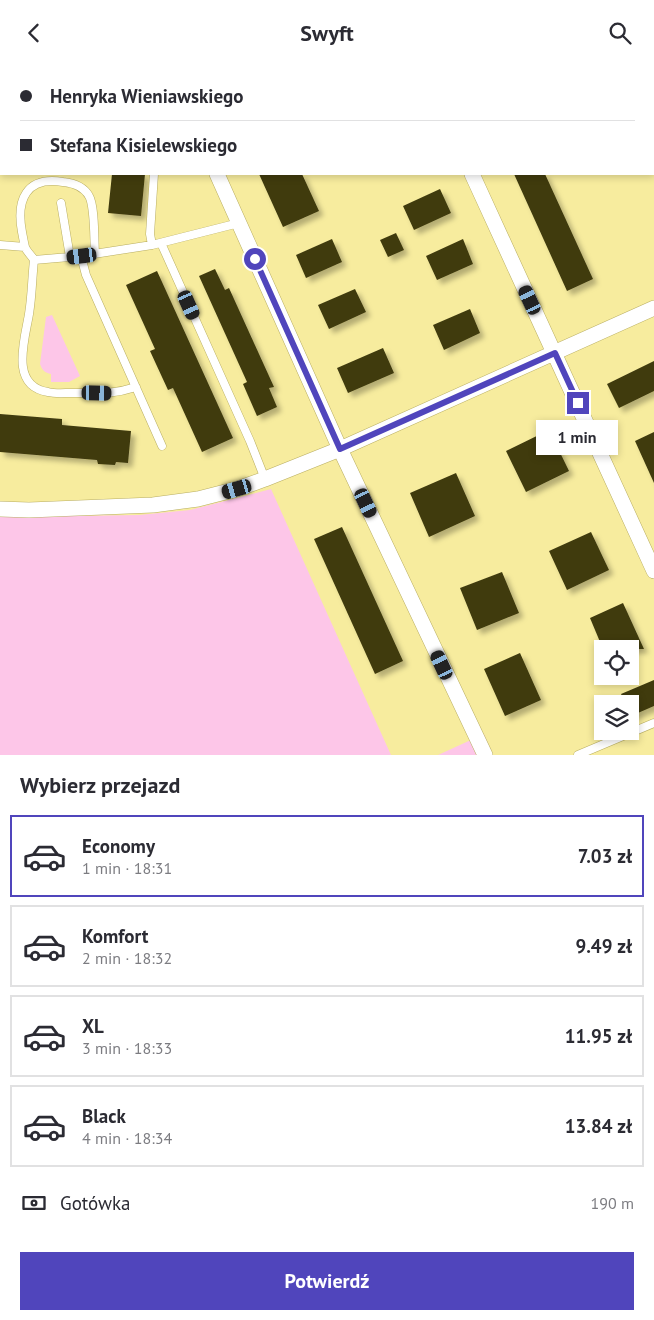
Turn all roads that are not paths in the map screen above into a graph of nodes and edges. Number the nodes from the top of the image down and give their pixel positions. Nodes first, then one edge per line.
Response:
1 (154, 175) edge
2 (217, 175) edge
3 (472, 175) edge
4 (62, 203) dead end
5 (239, 223) junction
6 (161, 243) junction
7 (0, 245) edge
8 (152, 245) junction
9 (26, 247) junction
10 (95, 254) junction
11 (82, 256) junction
12 (70, 257) junction
13 (34, 260) junction
14 (654, 308) edge
15 (555, 353) junction
16 (136, 387) junction
17 (162, 446) dead end
18 (340, 449) junction
19 (265, 479) junction
20 (0, 509) edge
21 (654, 571) edge
22 (654, 723) edge
23 (485, 755) edge
24 (578, 755) edge

1 - 8 lane
2 - 5 street
3 - 15 street
4 - 12 lane
5 - 6 lane
5 - 18 street
6 - 8 lane
6 - 19 lane
7 - 9 lane
8 - 10 lane
9 - 10 lane
9 - 13 lane
10 - 11 lane
11 - 12 lane
11 - 16 lane
12 - 13 lane
13 - 16 lane
14 - 15 street
15 - 18 street
15 - 21 street
16 - 17 lane
18 - 19 street
18 - 23 street
19 - 20 street
22 - 24 lane

